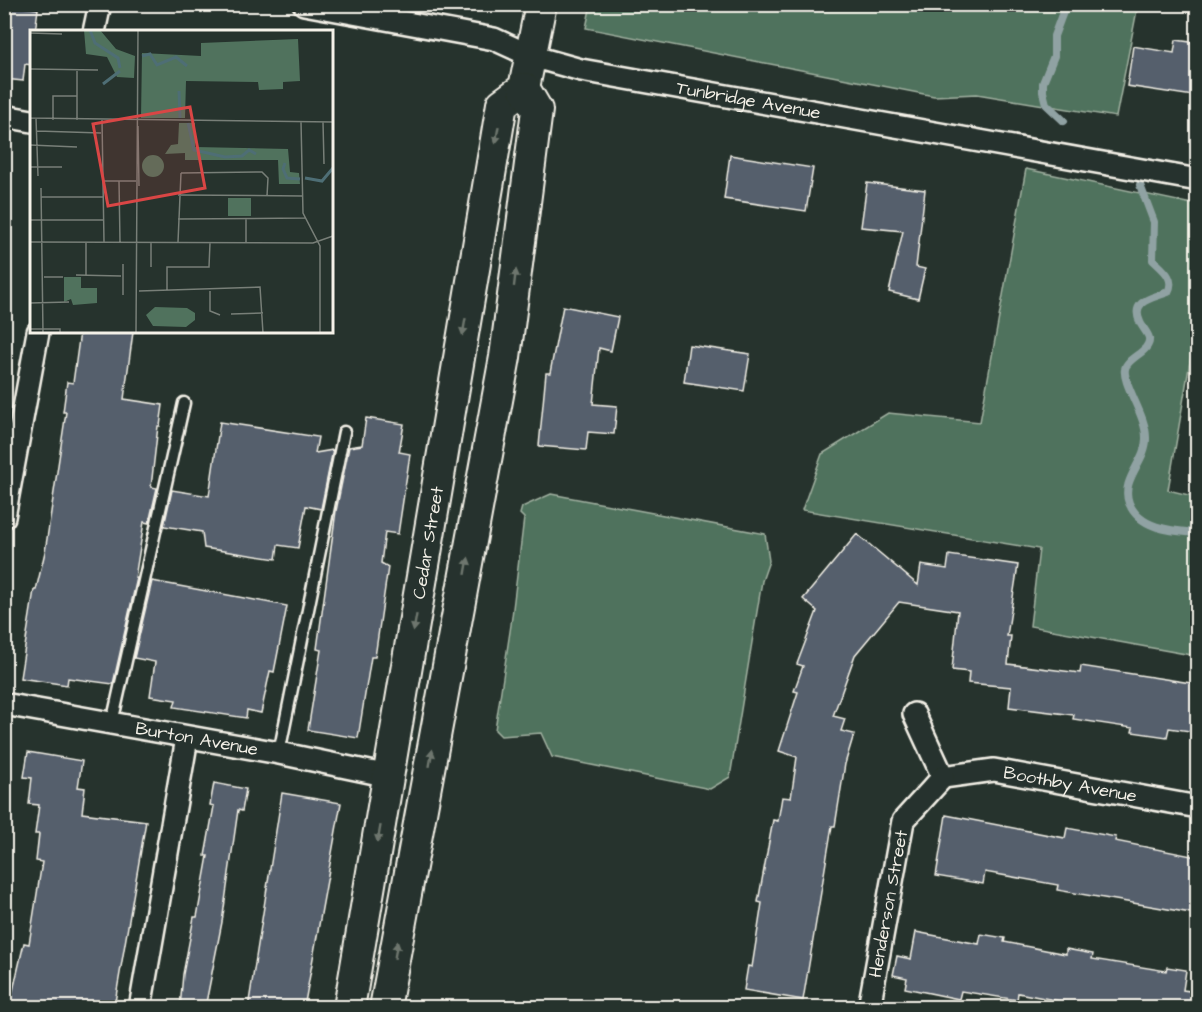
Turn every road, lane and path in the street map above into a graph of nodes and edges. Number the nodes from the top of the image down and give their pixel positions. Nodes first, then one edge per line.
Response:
1 (100, 4) edge
2 (304, 4) edge
3 (541, 4) edge
4 (94, 30) edge
5 (531, 56) junction
6 (524, 88) junction
7 (4, 116) edge
8 (30, 121) edge
9 (1197, 180) edge
10 (38, 333) edge
11 (184, 403) dead end
12 (344, 432) dead end
13 (4, 516) edge
14 (4, 704) edge
15 (914, 714) dead end
16 (112, 723) junction
17 (187, 738) junction
18 (279, 753) junction
19 (389, 776) junction
20 (943, 777) junction
21 (1197, 807) edge
22 (140, 1008) edge
23 (349, 1008) edge
24 (385, 1008) edge
25 (869, 1008) edge

1 - 4 street
2 - 5 street, Tunbridge Avenue
3 - 5 main road
5 - 6 main road
5 - 9 street, Tunbridge Avenue
6 -> 19 main road, Cedar Street
24 -> 6 main road
7 - 8 street
10 - 13 street
11 - 16 lane
12 - 18 lane
14 - 16 street, Burton Avenue
15 - 20 street
16 - 17 street, Burton Avenue
17 - 18 street, Burton Avenue
17 - 22 street
18 - 19 street, Burton Avenue
19 -> 23 main road, Cedar Street
20 - 21 street, Boothby Avenue
20 - 25 street, Henderson Street

